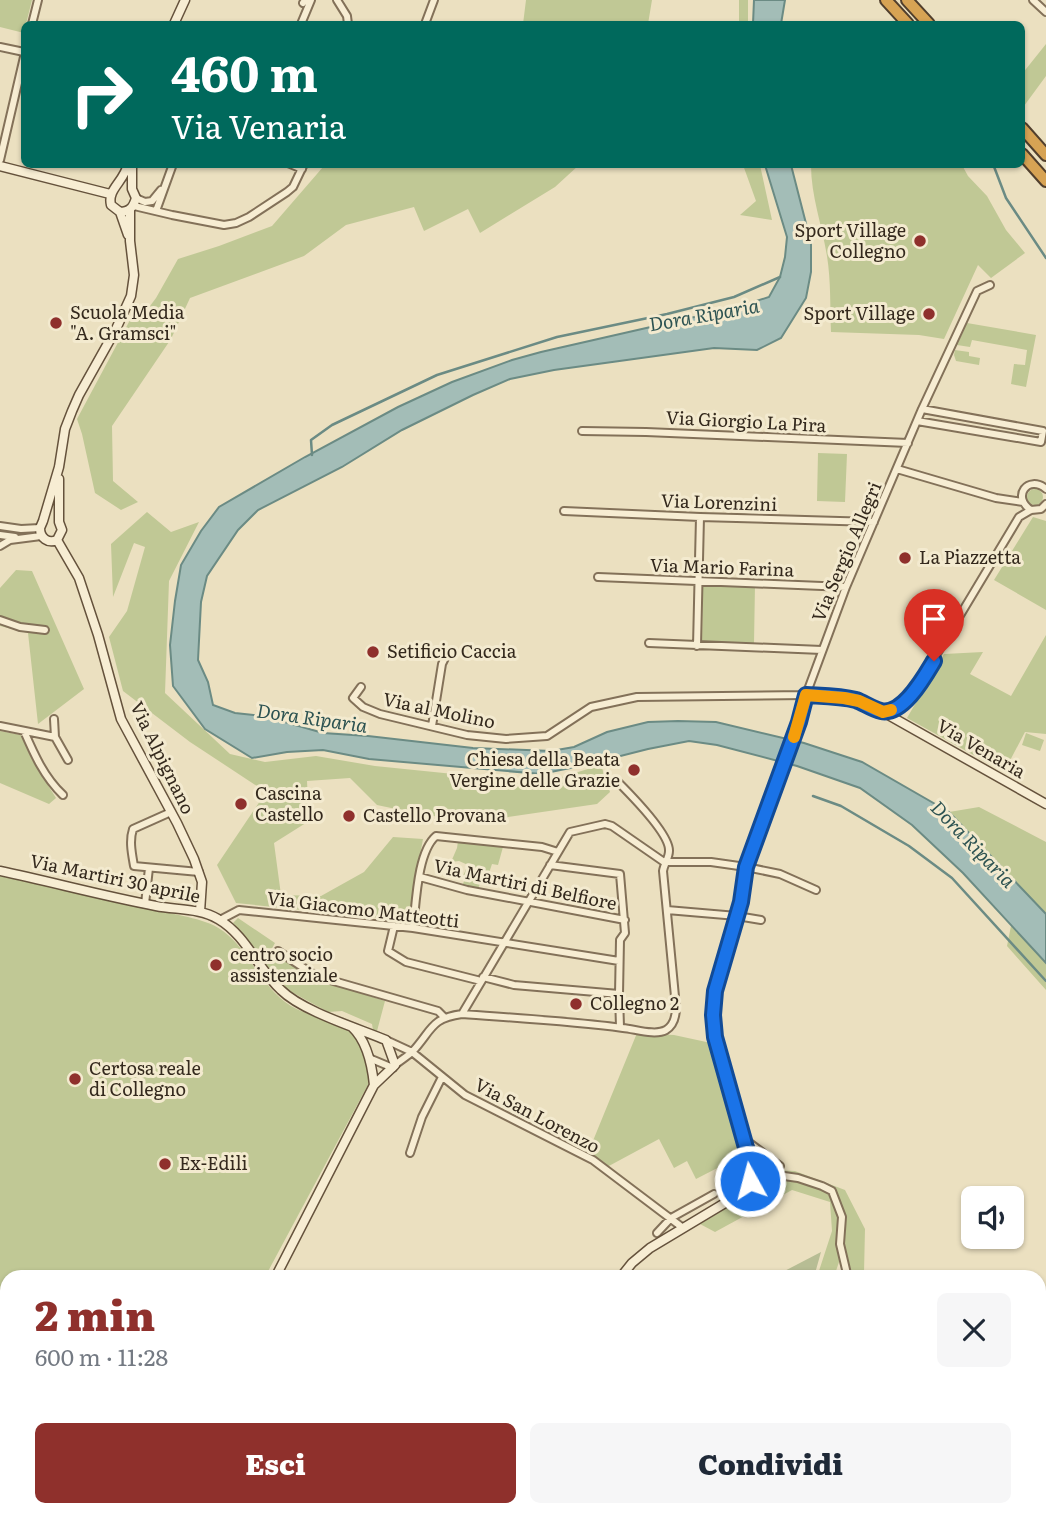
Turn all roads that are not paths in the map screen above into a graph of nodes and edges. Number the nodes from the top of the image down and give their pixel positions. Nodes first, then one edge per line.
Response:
1 (38, 0) edge
2 (185, 0) edge
3 (337, 0) edge
4 (435, 0) edge
5 (886, 0) edge
6 (907, 0) edge
7 (1033, 0) edge
8 (306, 1) edge
9 (1046, 12) edge
10 (33, 21) edge
11 (175, 21) edge
12 (302, 21) edge
13 (348, 21) edge
14 (426, 21) edge
15 (905, 21) edge
16 (926, 21) edge
17 (0, 47) edge
18 (21, 53) edge
19 (21, 67) edge
20 (1025, 131) edge
21 (6, 132) junction
22 (0, 139) edge
23 (1046, 155) edge
24 (1025, 157) edge
25 (0, 160) edge
26 (0, 166) edge
27 (128, 168) edge
28 (130, 168) edge
29 (172, 168) edge
30 (302, 168) edge
31 (1046, 181) edge
32 (166, 183) junction
33 (118, 186) junction
34 (132, 189) junction
35 (110, 194) junction
36 (133, 205) junction
37 (156, 211) junction
38 (120, 212) junction
39 (130, 240) junction
40 (990, 285) dead end
41 (922, 410) junction
42 (917, 421) junction
43 (582, 431) dead end
44 (908, 443) junction
45 (60, 467) junction
46 (897, 469) junction
47 (1045, 484) edge
48 (1022, 493) junction
49 (1005, 499) junction
50 (1023, 502) junction
51 (1046, 506) edge
52 (1031, 510) junction
53 (564, 511) dead end
54 (700, 517) junction
55 (59, 522) junction
56 (874, 522) junction
57 (0, 526) edge
58 (41, 528) junction
59 (0, 535) edge
60 (23, 539) junction
61 (57, 540) junction
62 (0, 546) edge
63 (598, 577) dead end
64 (698, 581) junction
65 (846, 587) junction
66 (0, 620) edge
67 (45, 630) dead end
68 (649, 643) dead end
69 (697, 646) junction
70 (822, 650) junction
71 (446, 656) dead end
72 (360, 687) dead end
73 (806, 695) junction
74 (695, 697) joint
75 (883, 712) junction
76 (54, 719) dead end
77 (0, 726) edge
78 (432, 726) junction
79 (24, 731) junction
80 (55, 737) junction
81 (68, 760) dead end
82 (617, 781) dead end
83 (63, 795) dead end
84 (1046, 804) edge
85 (171, 812) junction
86 (558, 852) junction
87 (664, 862) junction
88 (550, 865) junction
89 (746, 867) junction
90 (149, 868) junction
91 (0, 871) edge
92 (199, 872) junction
93 (420, 877) junction
94 (816, 890) dead end
95 (529, 901) junction
96 (145, 904) junction
97 (667, 910) junction
98 (200, 912) junction
99 (737, 916) junction
100 (220, 920) junction
101 (625, 920) junction
102 (761, 920) dead end
103 (394, 926) junction
104 (413, 928) junction
105 (504, 942) junction
106 (278, 951) dead end
107 (619, 961) junction
108 (482, 979) junction
109 (619, 994) junction
110 (462, 1014) junction
111 (444, 1017) junction
112 (350, 1026) junction
113 (620, 1027) junction
114 (386, 1040) junction
115 (412, 1052) junction
116 (369, 1058) junction
117 (394, 1066) junction
118 (442, 1077) junction
119 (374, 1085) junction
120 (743, 1138) junction
121 (410, 1153) dead end
122 (780, 1166) dead end
123 (752, 1169) junction
124 (714, 1194) dead end
125 (671, 1218) junction
126 (683, 1228) junction
127 (657, 1233) dead end
128 (279, 1270) edge
129 (626, 1270) edge
130 (846, 1270) edge

1 - 10 street
2 - 11 street
3 - 13 street
4 - 14 street
5 - 15 highway
6 - 16 highway
7 - 9 street
8 - 12 street
17 - 18 street
19 - 21 street
20 - 23 highway
21 - 22 street
21 - 25 street
24 - 31 highway
26 - 35 street
27 - 33 street
28 - 34 street
29 - 32 street
30 - 37 street
32 - 36 street
32 - 37 street
33 - 34 street
33 - 35 street
34 - 36 street
35 - 38 street
36 - 37 street
36 - 38 street
36 - 39 street
38 - 39 street
39 - 45 street
40 - 41 street, Via Sergio Allegri
41 - 42 street, Via Sergio Allegri
41 - 42 street
42 - 44 street, Via Sergio Allegri
43 - 44 street, Via Giorgio La Pira
44 - 46 street, Via Sergio Allegri
45 - 55 street
45 - 58 street
46 - 49 street
46 - 56 street, Via Sergio Allegri
47 - 48 street
48 - 49 street
48 - 50 street
49 - 50 street
50 - 52 street
51 - 52 street
52 - 75 street
53 - 54 street, Via Lorenzini
54 - 56 street, Via Lorenzini
54 - 64 street
55 - 58 street
55 - 61 street
56 - 65 street, Via Sergio Allegri
57 - 58 street
58 - 60 street
58 - 61 street
59 - 60 street
60 - 62 street
61 - 85 street, Via Alpignano
63 - 64 street, Via Mario Farina
64 - 65 street, Via Mario Farina
64 - 69 street
65 - 70 street, Via Sergio Allegri
66 - 67 street
68 - 69 street
69 - 70 street
70 - 73 street, Via Sergio Allegri
71 - 78 street
72 - 78 street, Via al Molino
73 - 74 street, Via Venaria
73 - 75 street, Via Venaria
73 - 89 street
74 - 78 street, Via al Molino
75 - 84 street, Via Venaria
76 - 80 street
77 - 79 street
79 - 80 street
79 - 83 street
80 - 81 street
82 - 87 street
85 - 90 street
85 - 92 street, Via Alpignano
86 - 87 street
86 - 88 street
86 - 93 street
87 - 89 street
87 - 97 street
88 - 95 street
88 - 101 street
89 - 94 street
89 - 99 street
90 - 92 street
90 - 96 street
91 - 96 street, Via Martiri 30 aprile
92 - 98 street, Via Alpignano
93 - 95 street, Via Martiri di Belfiore
93 - 104 street
95 - 101 street, Via Martiri di Belfiore
95 - 105 street
96 - 98 street, Via Martiri 30 aprile
97 - 99 street
97 - 113 street
98 - 100 street, Via Martiri 30 aprile
99 - 102 street
99 - 120 street
100 - 103 street, Via Giacomo Matteotti
100 - 112 street, Via Martiri 30 aprile
101 - 107 street
103 - 104 street, Via Giacomo Matteotti
103 - 108 street
104 - 105 street, Via Giacomo Matteotti
105 - 107 street, Via Giacomo Matteotti
105 - 108 street
106 - 111 street
107 - 109 street
108 - 109 street
108 - 110 street
109 - 113 street
110 - 111 street
110 - 113 street
111 - 115 street
112 - 114 street, Via Martiri 30 aprile
112 - 116 street
114 - 115 street, Via Martiri 30 aprile
114 - 117 street
115 - 117 street
115 - 118 street, Via San Lorenzo
116 - 117 street
116 - 119 street
117 - 119 street
118 - 121 street
118 - 125 street, Via San Lorenzo
119 - 128 street
120 - 122 street
120 - 123 street
123 - 126 street
123 - 130 street
124 - 125 street
125 - 126 street, Via San Lorenzo
125 - 127 street
126 - 129 street

